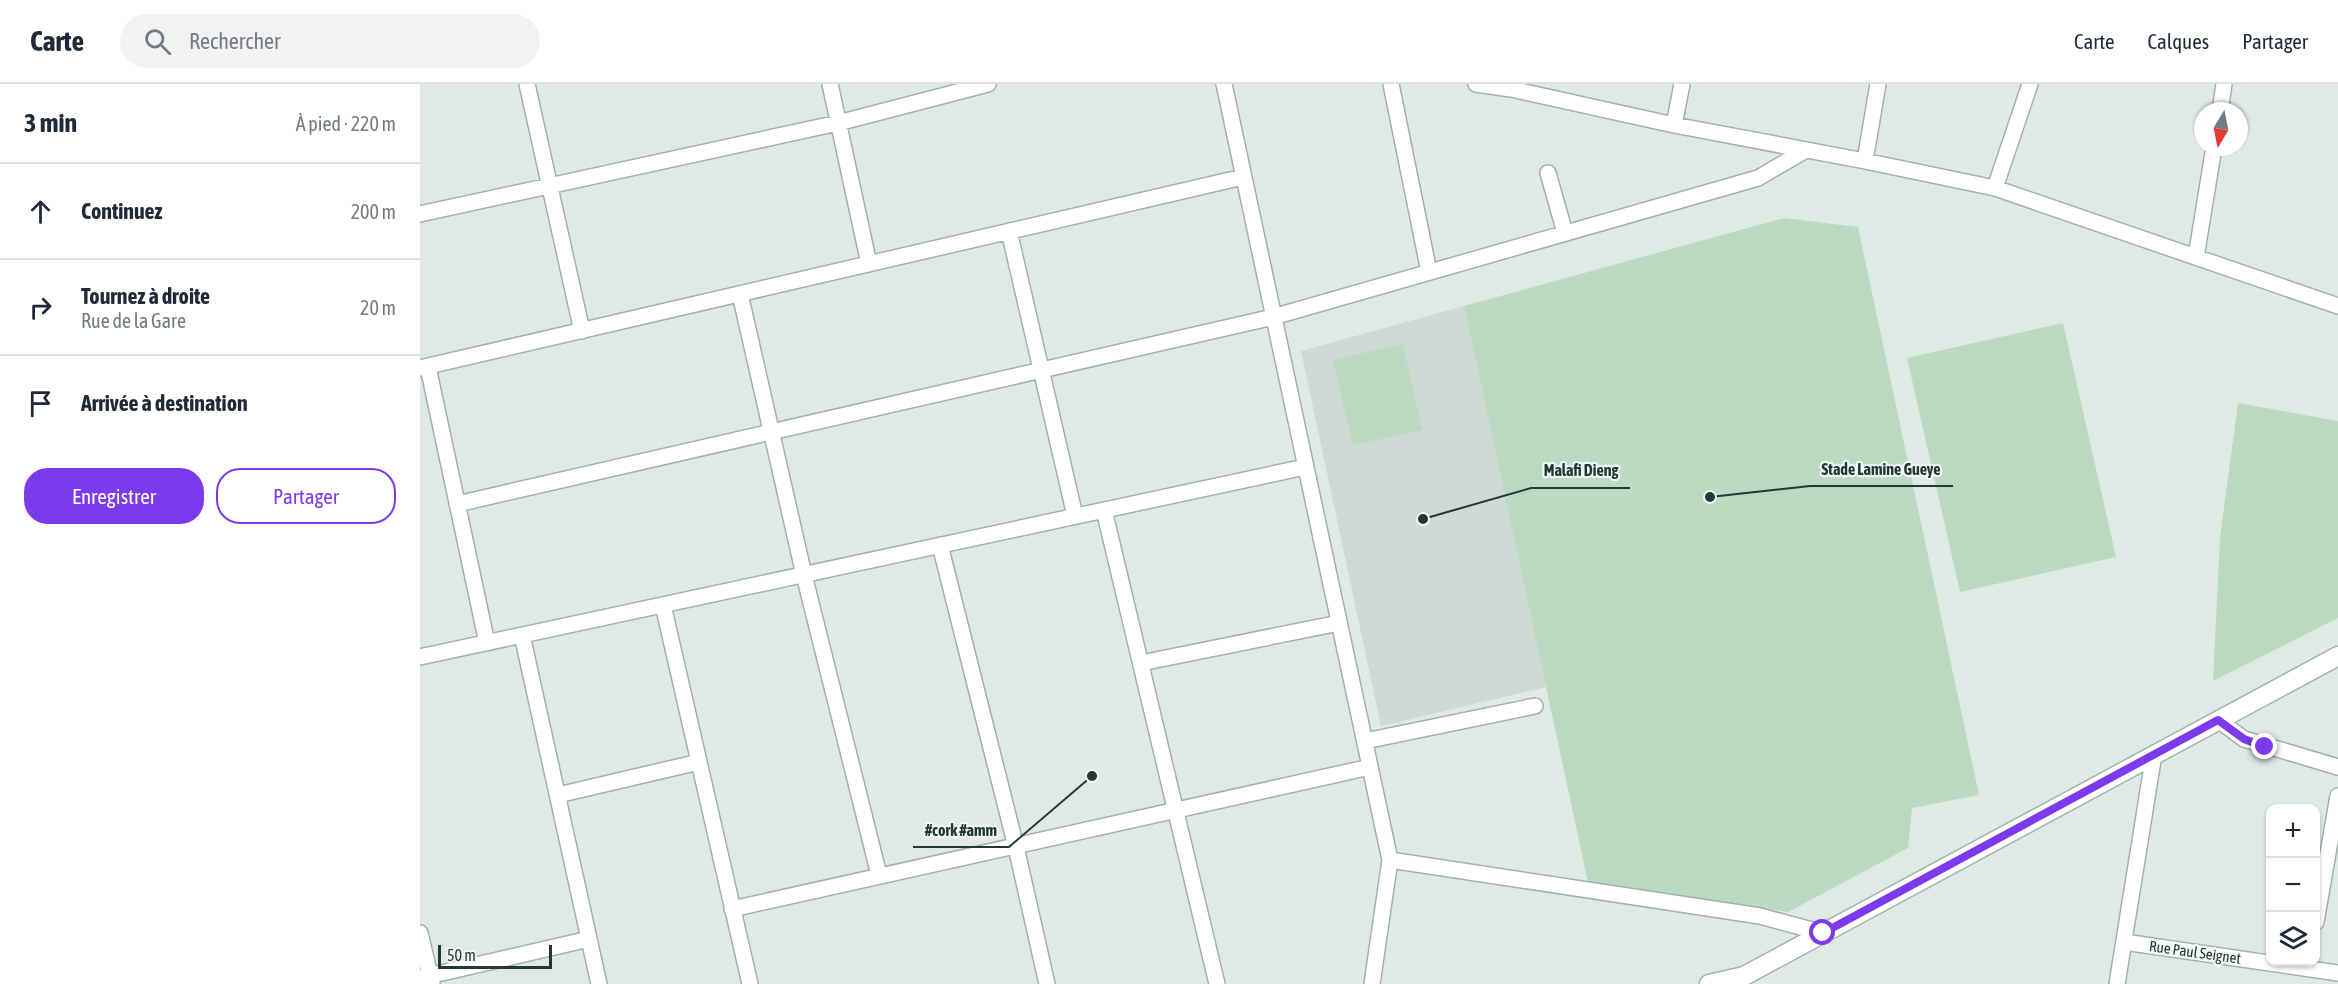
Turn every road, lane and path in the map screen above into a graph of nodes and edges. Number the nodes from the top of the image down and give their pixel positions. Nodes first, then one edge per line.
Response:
1 (527, 84) edge
2 (830, 84) edge
3 (988, 84) edge
4 (1224, 84) edge
5 (1390, 84) edge
6 (1476, 84) edge
7 (1682, 84) edge
8 (1878, 84) edge
9 (2030, 84) edge
10 (2224, 84) edge
11 (1512, 86) edge
12 (2221, 102) edge
13 (838, 123) junction
14 (1674, 125) junction
15 (1806, 150) junction
16 (2213, 156) edge
17 (1865, 161) junction
18 (1548, 173) dead end
19 (1243, 177) junction
20 (550, 186) junction
21 (1995, 188) junction
22 (420, 214) edge
23 (1009, 231) junction
24 (1565, 233) junction
25 (2196, 257) junction
26 (869, 264) junction
27 (1429, 272) junction
28 (740, 294) junction
29 (2338, 306) edge
30 (1273, 317) junction
31 (582, 331) junction
32 (424, 368) edge
33 (1041, 370) junction
34 (771, 432) junction
35 (1305, 467) junction
36 (457, 504) junction
37 (1104, 510) junction
38 (1075, 516) junction
39 (940, 545) junction
40 (804, 575) junction
41 (663, 605) junction
42 (1339, 623) junction
43 (522, 635) junction
44 (487, 643) junction
45 (2338, 656) edge
46 (420, 657) edge
47 (1141, 663) junction
48 (1535, 706) dead end
49 (2218, 720) junction
50 (1365, 741) junction
51 (2154, 754) junction
52 (699, 762) junction
53 (2338, 766) edge
54 (1370, 767) junction
55 (558, 795) junction
56 (2338, 796) edge
57 (1176, 810) junction
58 (1016, 847) junction
59 (1390, 860) junction
60 (879, 875) junction
61 (732, 909) junction
62 (2318, 912) edge
63 (420, 933) edge
64 (1823, 933) junction
65 (589, 939) junction
66 (2124, 942) junction
67 (2266, 960) edge
68 (2308, 966) edge
69 (2312, 966) edge
70 (2338, 973) edge
71 (427, 979) edge
72 (1743, 980) edge
73 (599, 984) edge
74 (750, 984) edge
75 (1047, 984) edge
76 (1217, 984) edge
77 (1372, 984) edge
78 (1709, 984) edge
79 (2117, 984) edge
80 (2305, 984) edge

1 - 20 street
2 - 13 street
3 - 13 street
4 - 19 street
5 - 27 street
6 - 11 street
7 - 14 street
8 - 17 street
9 - 21 street
10 - 12 street
11 - 14 street
13 - 20 street
13 - 26 street
14 - 15 street
15 - 17 street
15 - 24 street
16 - 25 street
17 - 21 street
18 - 24 street
19 - 23 street
19 - 30 street
20 - 22 street
20 - 31 street
21 - 25 street
23 - 26 street
23 - 33 street
24 - 27 street
25 - 29 street
26 - 28 street
27 - 30 street
28 - 31 street
28 - 34 street
30 - 33 street
30 - 35 street
31 - 32 street
32 - 36 street
33 - 34 street
33 - 38 street
34 - 36 street
34 - 40 street
35 - 37 street
35 - 42 street
36 - 44 street
37 - 38 street
37 - 47 street
38 - 39 street
39 - 40 street
39 - 58 street
40 - 41 street
40 - 60 street
41 - 43 street
41 - 52 street
42 - 47 street
42 - 50 street
43 - 44 street
43 - 55 street
44 - 46 street
45 - 49 street
47 - 57 street
48 - 50 street
49 - 51 street
49 - 53 street
50 - 54 street
51 - 64 street
51 - 66 street
52 - 55 street
52 - 61 street
54 - 57 street
54 - 59 street
55 - 65 street
56 - 62 street
57 - 58 street
57 - 76 street
58 - 60 street
58 - 75 street
59 - 64 street
59 - 77 street
60 - 61 street
61 - 74 street
63 - 71 street
64 - 72 street
65 - 71 street
65 - 73 street
66 - 67 street, Rue Paul Seignet
66 - 79 street
68 - 80 street
69 - 70 street, Rue Paul Seignet
72 - 78 street

